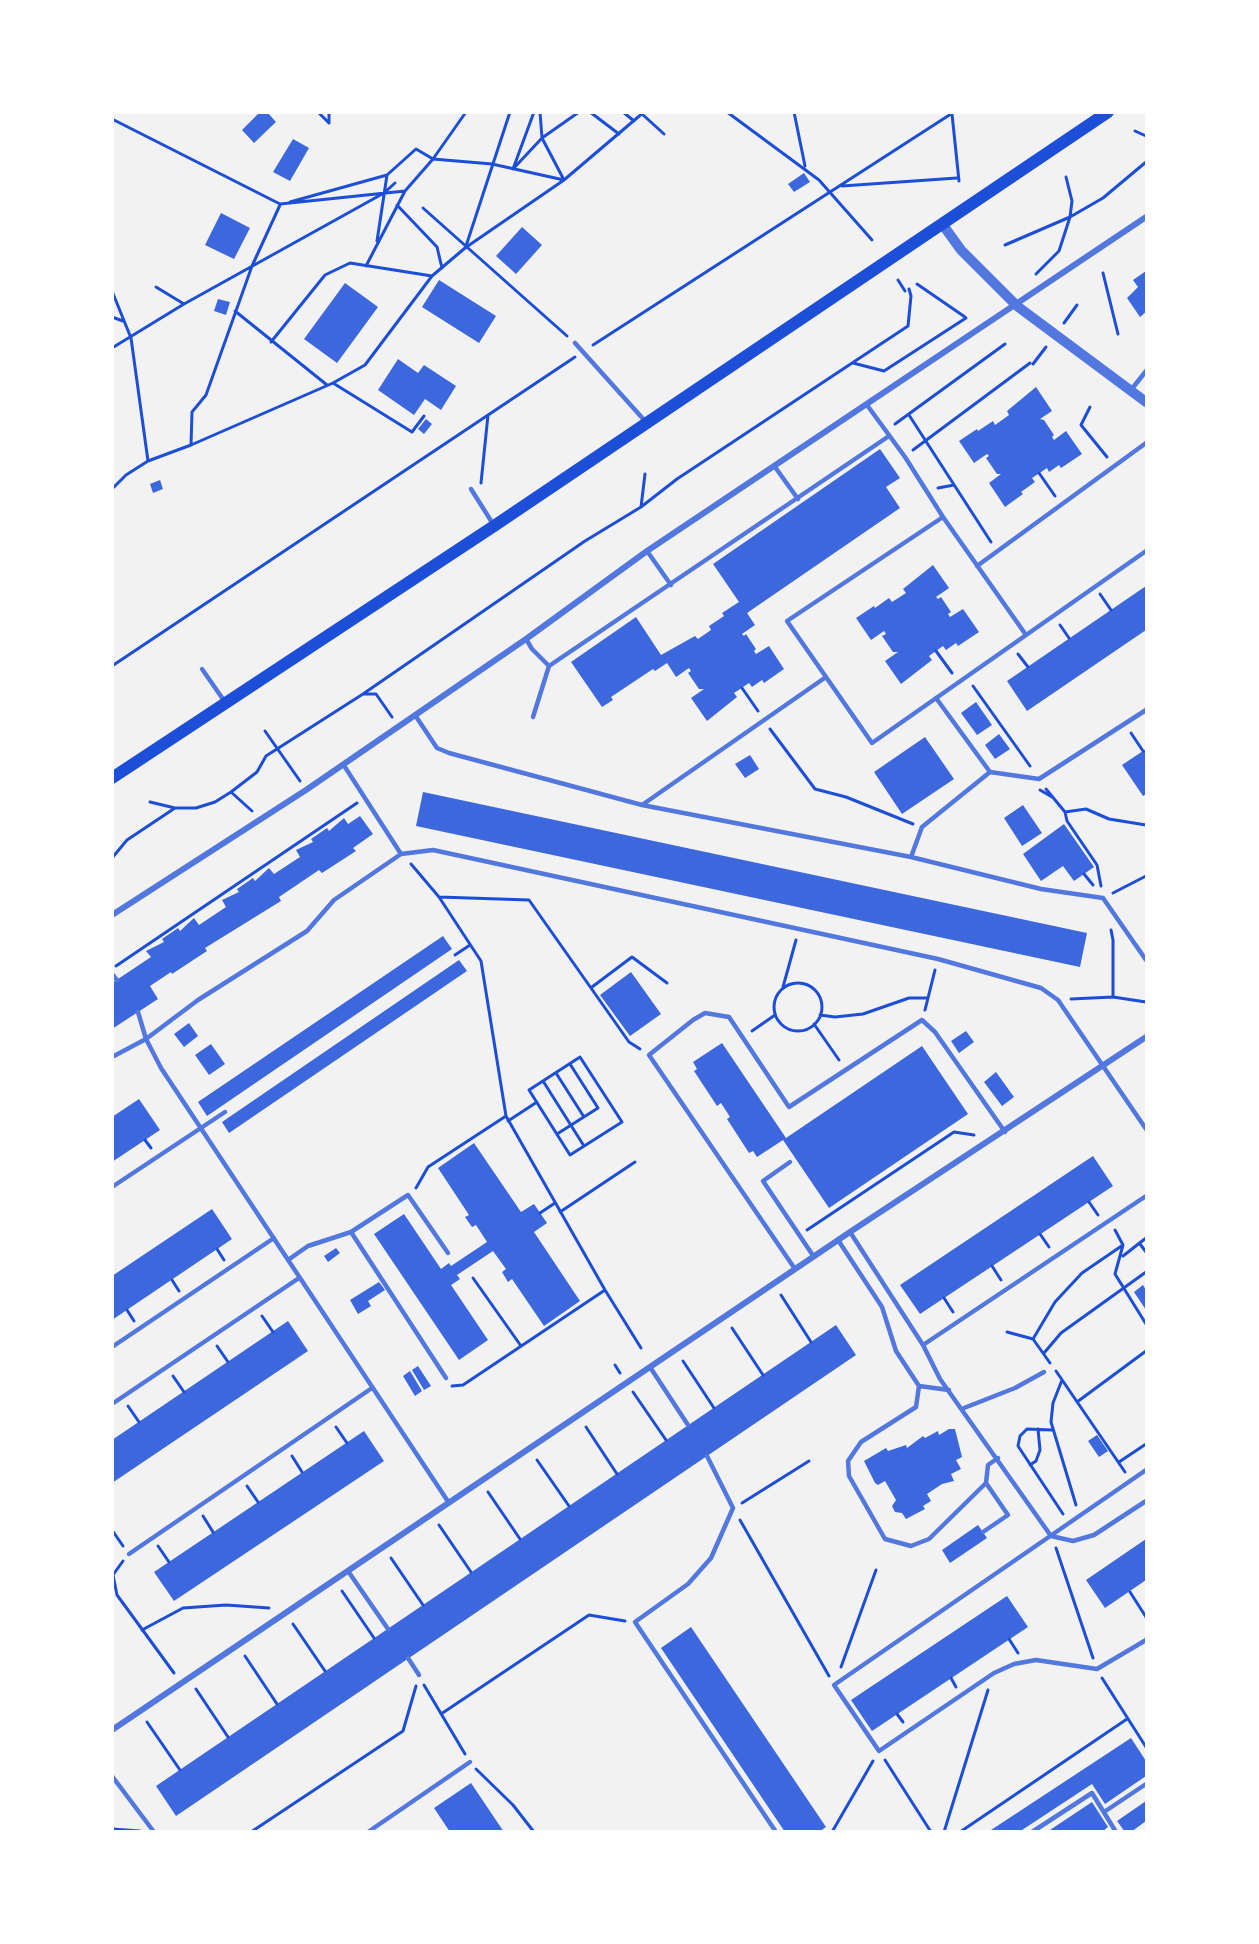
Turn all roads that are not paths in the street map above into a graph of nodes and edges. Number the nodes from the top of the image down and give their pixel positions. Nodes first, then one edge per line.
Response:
1 (1108, 112) edge
2 (1146, 217) edge
3 (943, 225) junction
4 (1017, 306) junction
5 (575, 343) road end
6 (1146, 371) edge
7 (1131, 390) junction
8 (1146, 402) edge
9 (867, 405) junction
10 (647, 423) junction
11 (889, 436) junction
12 (1146, 443) edge
13 (775, 467) junction
14 (471, 489) dead end
15 (798, 499) junction
16 (943, 517) junction
17 (494, 526) junction
18 (647, 551) junction
19 (1146, 551) edge
20 (977, 566) junction
21 (671, 585) junction
22 (1026, 635) junction
23 (526, 639) junction
24 (549, 666) junction
25 (202, 669) dead end
26 (826, 677) junction
27 (936, 698) junction
28 (225, 702) junction
29 (1146, 710) edge
30 (415, 715) junction
31 (533, 717) dead end
32 (343, 764) junction
33 (990, 772) junction
34 (112, 778) edge
35 (642, 805) junction
36 (401, 854) junction
37 (911, 857) junction
38 (112, 915) edge
39 (1146, 960) edge
40 (112, 974) edge
41 (117, 980) dead end
42 (138, 1012) dead end
43 (1146, 1037) edge
44 (146, 1039) junction
45 (112, 1057) edge
46 (1105, 1065) junction
47 (225, 1112) dead end
48 (200, 1128) junction
49 (1146, 1129) edge
50 (1005, 1132) junction
51 (790, 1162) dead end
52 (112, 1187) edge
53 (1146, 1196) edge
54 (351, 1232) junction
55 (850, 1232) junction
56 (273, 1238) junction
57 (838, 1240) junction
58 (448, 1253) dead end
59 (814, 1257) junction
60 (288, 1260) junction
61 (795, 1269) junction
62 (299, 1278) junction
63 (923, 1345) junction
64 (112, 1347) edge
65 (650, 1366) junction
66 (1044, 1372) dead end
67 (446, 1378) road end
68 (919, 1386) junction
69 (372, 1388) junction
70 (949, 1390) junction
71 (112, 1404) edge
72 (964, 1408) junction
73 (688, 1425) dead end
74 (707, 1456) dead end
75 (998, 1458) junction
76 (1146, 1470) edge
77 (986, 1483) junction
78 (1146, 1501) edge
79 (448, 1503) junction
80 (983, 1532) dead end
81 (1052, 1536) junction
82 (129, 1554) road end
83 (348, 1571) junction
84 (388, 1629) dead end
85 (1146, 1640) edge
86 (408, 1658) dead end
87 (419, 1675) road end
88 (112, 1730) edge
89 (470, 1762) road end
90 (112, 1776) edge
91 (1146, 1784) edge
92 (1104, 1812) junction
93 (152, 1832) edge
94 (368, 1832) edge
95 (776, 1832) edge
96 (1032, 1832) edge
97 (1116, 1832) edge

1 - 3 main road
2 - 4 street
3 - 4 street
3 - 10 main road
4 - 7 street
4 - 9 street
5 - 10 lane
6 - 7 lane
7 - 8 street
9 - 11 lane
9 - 13 street
10 - 17 main road
11 - 15 lane
11 - 16 lane
12 - 20 lane
13 - 15 lane
13 - 18 street
14 - 17 lane
15 - 21 lane
16 - 20 lane
16 - 26 lane
17 - 28 main road
18 - 21 lane
18 - 23 street
19 - 22 lane
20 - 22 lane
21 - 24 lane
22 - 27 lane
23 - 24 lane
23 - 30 street
24 - 31 lane
25 - 28 lane
26 - 27 lane
26 - 35 lane
27 - 33 lane
28 - 34 main road
29 - 33 lane
30 - 32 street
30 - 35 lane
32 - 36 lane
32 - 38 street
33 - 37 lane
35 - 37 lane
36 - 44 lane
36 - 46 lane
37 - 39 lane
40 - 41 lane
42 - 44 lane
43 - 46 street
44 - 45 lane
44 - 48 lane
46 - 49 lane
46 - 50 street
47 - 48 lane
48 - 52 lane
48 - 56 lane
50 - 55 street
50 - 61 lane
51 - 59 lane
53 - 63 lane
54 - 58 lane
54 - 60 lane
54 - 67 lane
55 - 57 street
55 - 63 lane
56 - 60 lane
56 - 64 lane
57 - 59 street
57 - 68 lane
59 - 61 street
60 - 62 lane
61 - 65 street
62 - 69 lane
62 - 71 lane
63 - 70 lane
65 - 73 lane
65 - 79 street
66 - 72 lane
68 - 70 lane
68 - 77 lane
69 - 79 lane
69 - 82 lane
70 - 72 lane
72 - 75 lane
74 - 95 lane
75 - 77 lane
75 - 81 lane
76 - 81 lane
77 - 80 lane
78 - 81 lane
79 - 83 street
81 - 85 lane
83 - 84 lane
83 - 88 street
86 - 87 lane
89 - 94 lane
90 - 93 lane
91 - 92 lane
92 - 96 lane
92 - 97 lane

